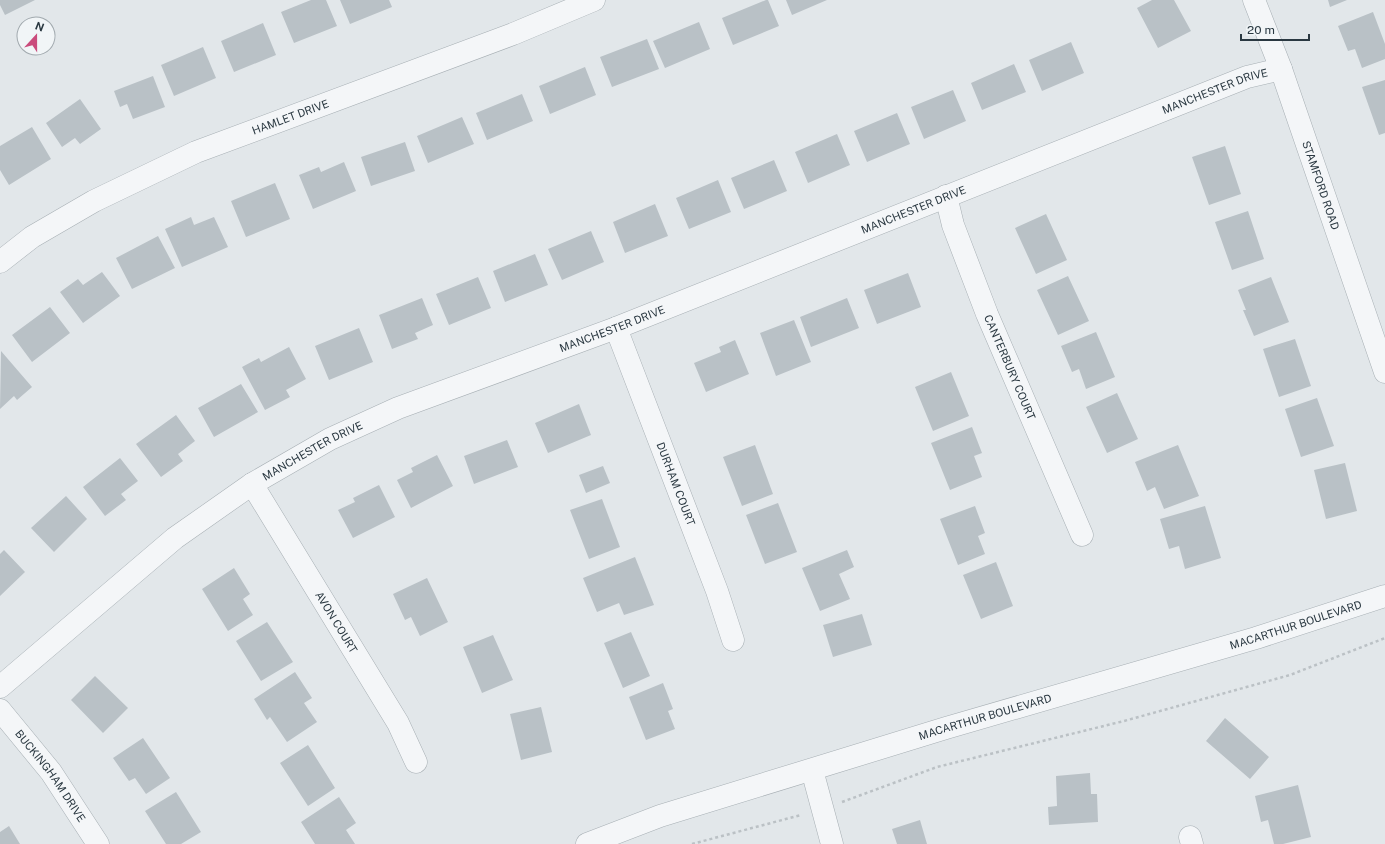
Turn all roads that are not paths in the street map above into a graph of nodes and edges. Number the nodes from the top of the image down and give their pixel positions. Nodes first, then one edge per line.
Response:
1 (594, 0) edge
2 (1254, 0) edge
3 (1281, 68) junction
4 (946, 196) junction
5 (0, 262) edge
6 (616, 328) junction
7 (1385, 372) edge
8 (252, 484) junction
9 (1082, 535) dead end
10 (1385, 596) edge
11 (733, 640) dead end
12 (0, 687) edge
13 (0, 710) edge
14 (416, 762) dead end
15 (812, 770) junction
16 (98, 844) edge
17 (587, 844) edge
18 (832, 844) edge

1 - 5 street, HAMLET DRIVE
2 - 3 street, STAMFORD ROAD
3 - 4 street, MANCHESTER DRIVE
3 - 7 street, STAMFORD ROAD
4 - 6 street, MANCHESTER DRIVE
4 - 9 street, CANTERBURY COURT
6 - 8 street, MANCHESTER DRIVE
6 - 11 street, DURHAM COURT
8 - 12 street, MANCHESTER DRIVE
8 - 14 street, AVON COURT
10 - 15 street, MACARTHUR BOULEVARD
13 - 16 street, BUCKINGHAM DRIVE
15 - 17 street, MACARTHUR BOULEVARD
15 - 18 street

